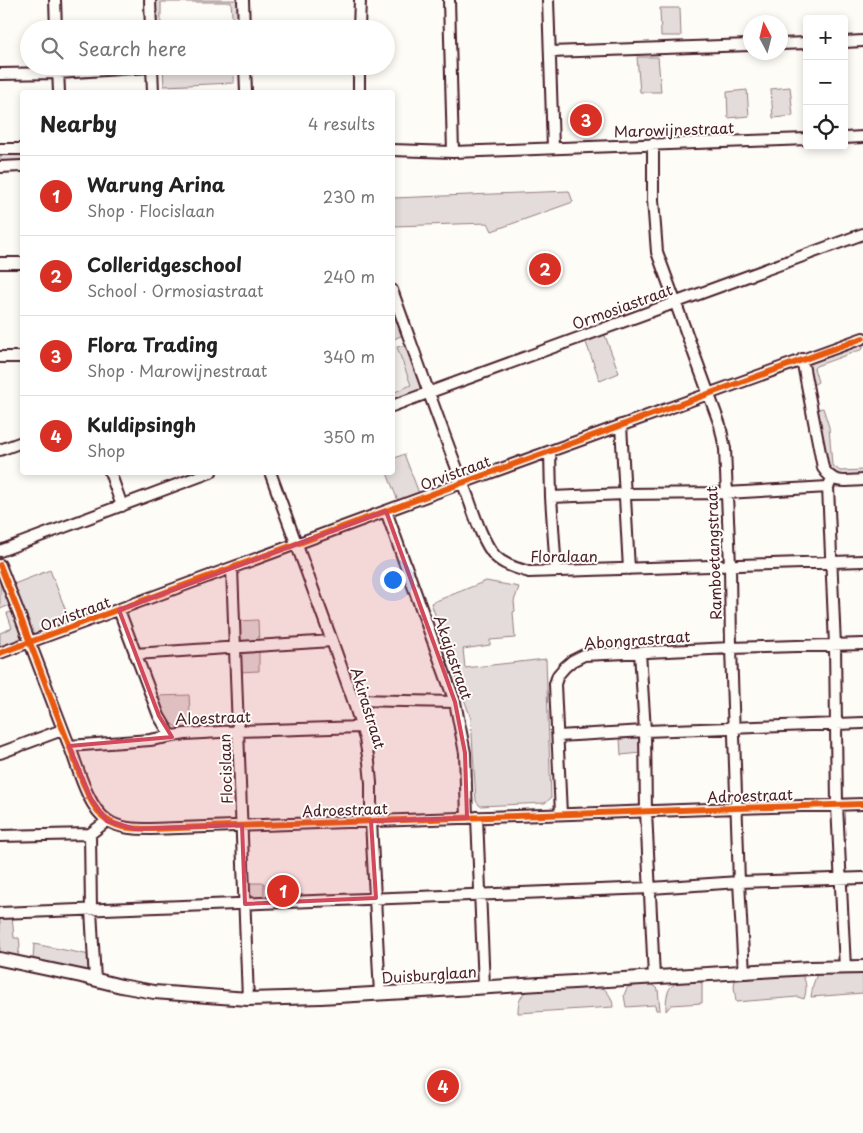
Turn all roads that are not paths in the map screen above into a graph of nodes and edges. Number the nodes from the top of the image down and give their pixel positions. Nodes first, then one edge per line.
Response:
1 (55, 0) edge
2 (150, 0) edge
3 (243, 0) edge
4 (360, 0) edge
5 (448, 0) edge
6 (548, 0) edge
7 (56, 20) edge
8 (151, 20) edge
9 (244, 20) edge
10 (360, 20) edge
11 (863, 41) edge
12 (848, 42) edge
13 (803, 43) edge
14 (788, 44) edge
15 (743, 45) edge
16 (550, 52) junction
17 (20, 73) edge
18 (0, 74) edge
19 (58, 75) edge
20 (152, 75) edge
21 (245, 75) edge
22 (359, 75) edge
23 (59, 90) edge
24 (153, 90) edge
25 (246, 90) edge
26 (359, 90) edge
27 (863, 137) edge
28 (848, 138) edge
29 (803, 139) edge
30 (653, 144) junction
31 (554, 148) junction
32 (0, 149) edge
33 (20, 149) edge
34 (395, 150) edge
35 (453, 152) junction
36 (20, 166) edge
37 (0, 167) edge
38 (863, 234) edge
39 (20, 263) edge
40 (0, 264) edge
41 (395, 298) edge
42 (676, 302) junction
43 (863, 338) edge
44 (0, 357) edge
45 (20, 357) edge
46 (802, 359) junction
47 (429, 393) junction
48 (708, 393) junction
49 (395, 405) edge
50 (621, 425) junction
51 (20, 443) edge
52 (0, 450) edge
53 (550, 451) junction
54 (111, 475) edge
55 (203, 475) edge
56 (271, 475) edge
57 (863, 480) edge
58 (462, 482) junction
59 (830, 483) junction
60 (726, 493) junction
61 (625, 494) junction
62 (552, 497) junction
63 (122, 506) junction
64 (386, 511) junction
65 (296, 544) junction
66 (0, 551) edge
67 (863, 561) edge
68 (832, 562) junction
69 (0, 565) edge
70 (730, 565) junction
71 (232, 568) junction
72 (629, 569) junction
73 (556, 571) junction
74 (119, 610) junction
75 (332, 641) junction
76 (30, 642) junction
77 (863, 644) edge
78 (835, 645) junction
79 (235, 647) junction
80 (731, 648) junction
81 (640, 652) junction
82 (0, 653) edge
83 (135, 654) junction
84 (353, 700) junction
85 (455, 702) junction
86 (863, 723) edge
87 (836, 724) junction
88 (361, 727) junction
89 (734, 728) junction
90 (62, 730) junction
91 (238, 731) junction
92 (645, 731) junction
93 (171, 736) junction
94 (558, 736) junction
95 (69, 746) junction
96 (0, 754) edge
97 (863, 804) edge
98 (837, 805) junction
99 (737, 808) junction
100 (646, 811) junction
101 (561, 814) junction
102 (472, 818) junction
103 (107, 821) junction
104 (371, 821) junction
105 (242, 826) junction
106 (90, 834) junction
107 (0, 836) edge
108 (841, 878) junction
109 (863, 878) edge
110 (740, 882) junction
111 (651, 888) junction
112 (479, 894) junction
113 (376, 898) junction
114 (244, 904) junction
115 (91, 910) junction
116 (0, 913) edge
117 (0, 959) edge
118 (863, 967) edge
119 (845, 968) junction
120 (744, 973) junction
121 (654, 977) junction
122 (95, 980) junction
123 (484, 987) junction
124 (380, 994) junction
125 (248, 999) junction

1 - 7 street
2 - 8 street
3 - 9 street
4 - 10 street
5 - 35 street
6 - 16 street
11 - 12 street
13 - 14 street
15 - 16 street
16 - 31 street
17 - 18 street
19 - 23 street
20 - 24 street
21 - 25 street
22 - 26 street
27 - 28 street
29 - 30 street, Marowijnestraat
30 - 31 street, Marowijnestraat
30 - 42 street, Ramboetangstraat
31 - 35 street, Marowijnestraat
32 - 33 street
34 - 35 street, Marowijnestraat
36 - 37 street
38 - 42 street, Ormosiastraat
39 - 40 street
41 - 47 street, Floralaan
42 - 47 street, Ormosiastraat
42 - 48 street, Ramboetangstraat
43 - 46 street, Orvistraat
44 - 45 street
46 - 48 street, Orvistraat
46 - 59 street
47 - 49 street, Ormosiastraat
47 - 58 street, Floralaan
48 - 50 street, Orvistraat
48 - 60 street, Ramboetangstraat
50 - 53 street, Orvistraat
50 - 61 street
51 - 52 street
53 - 58 street, Orvistraat
53 - 62 street
54 - 63 street
55 - 63 street
56 - 65 street, Akirastraat
57 - 59 street
58 - 64 street, Orvistraat
58 - 73 street, Floralaan
59 - 60 street
59 - 68 street
60 - 61 street
60 - 70 street, Ramboetangstraat
61 - 62 street
61 - 72 street
62 - 73 street
63 - 66 street
64 - 65 street, Orvistraat
64 - 85 street, Akajastraat
65 - 71 street, Orvistraat
65 - 75 street, Akirastraat
67 - 68 street, Floralaan
68 - 70 street, Floralaan
68 - 78 street
69 - 76 street
70 - 72 street, Floralaan
70 - 80 street, Ramboetangstraat
71 - 74 street, Orvistraat
71 - 79 street, Flocislaan
72 - 73 street, Floralaan
74 - 76 street, Orvistraat
74 - 83 street, Aloestraat
75 - 79 street
75 - 84 street, Akirastraat
76 - 82 street, Orvistraat
76 - 90 street
77 - 78 street, Abongrastraat
78 - 80 street, Abongrastraat
78 - 87 street
79 - 83 street
79 - 91 street, Flocislaan
80 - 81 street, Abongrastraat
80 - 89 street, Ramboetangstraat
81 - 92 street
81 - 94 street, Abongrastraat
83 - 93 street, Aloestraat
84 - 85 street
84 - 88 street, Akirastraat
85 - 102 street, Akajastraat
86 - 87 street
87 - 89 street
87 - 98 street
88 - 91 street, Aloestraat
88 - 104 street, Akirastraat
89 - 92 street
89 - 99 street, Ramboetangstraat
90 - 95 street
90 - 96 street
91 - 93 street, Aloestraat
91 - 105 street, Flocislaan
92 - 94 street
92 - 100 street
93 - 95 street
94 - 101 street, Abongrastraat
95 - 103 street
97 - 98 street, Adroestraat
98 - 99 street, Adroestraat
98 - 108 street
99 - 100 street, Adroestraat
99 - 110 street, Ramboetangstraat
100 - 101 street, Adroestraat
100 - 111 street
101 - 102 street, Adroestraat
102 - 104 street, Adroestraat
102 - 112 street, Akajastraat
103 - 105 street, Adroestraat
103 - 106 street
104 - 105 street, Adroestraat
104 - 113 street, Akirastraat
105 - 114 street, Flocislaan
106 - 107 street
106 - 115 street
108 - 109 street
108 - 110 street
108 - 119 street
110 - 111 street
110 - 120 street, Ramboetangstraat
111 - 112 street
111 - 121 street
112 - 113 street
112 - 123 street, Akajastraat
113 - 114 street
113 - 124 street, Akirastraat
114 - 115 street
114 - 125 street, Flocislaan
115 - 116 street
115 - 122 street
117 - 122 street, Duisburglaan
118 - 119 street, Duisburglaan
119 - 120 street, Duisburglaan
120 - 121 street, Duisburglaan
121 - 123 street, Duisburglaan
122 - 125 street, Duisburglaan
123 - 124 street, Duisburglaan
124 - 125 street, Duisburglaan

